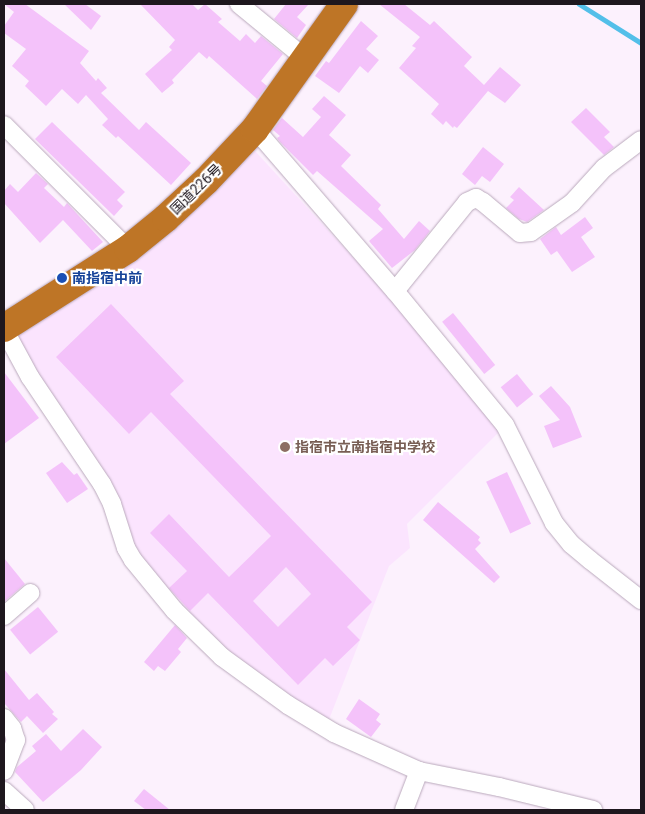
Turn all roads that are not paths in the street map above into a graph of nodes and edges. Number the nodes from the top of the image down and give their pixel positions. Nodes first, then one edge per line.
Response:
1 (240, 4) edge
2 (344, 4) edge
3 (306, 59) junction
4 (4, 125) edge
5 (255, 129) junction
6 (641, 140) edge
7 (128, 249) junction
8 (395, 291) junction
9 (4, 329) edge
10 (30, 593) dead end
11 (641, 600) edge
12 (4, 616) edge
13 (4, 718) edge
14 (4, 771) edge
15 (419, 771) junction
16 (4, 791) edge
17 (25, 810) edge
18 (404, 810) edge
19 (592, 810) edge

1 - 3 street
2 - 3 highway, 国道226号
3 - 5 highway, 国道226号
4 - 7 street
5 - 7 highway, 国道226号
5 - 8 street
6 - 8 street
7 - 9 highway, 国道226号
8 - 11 street
9 - 15 street
10 - 12 street
13 - 14 street
15 - 18 street
15 - 19 street
16 - 17 street

